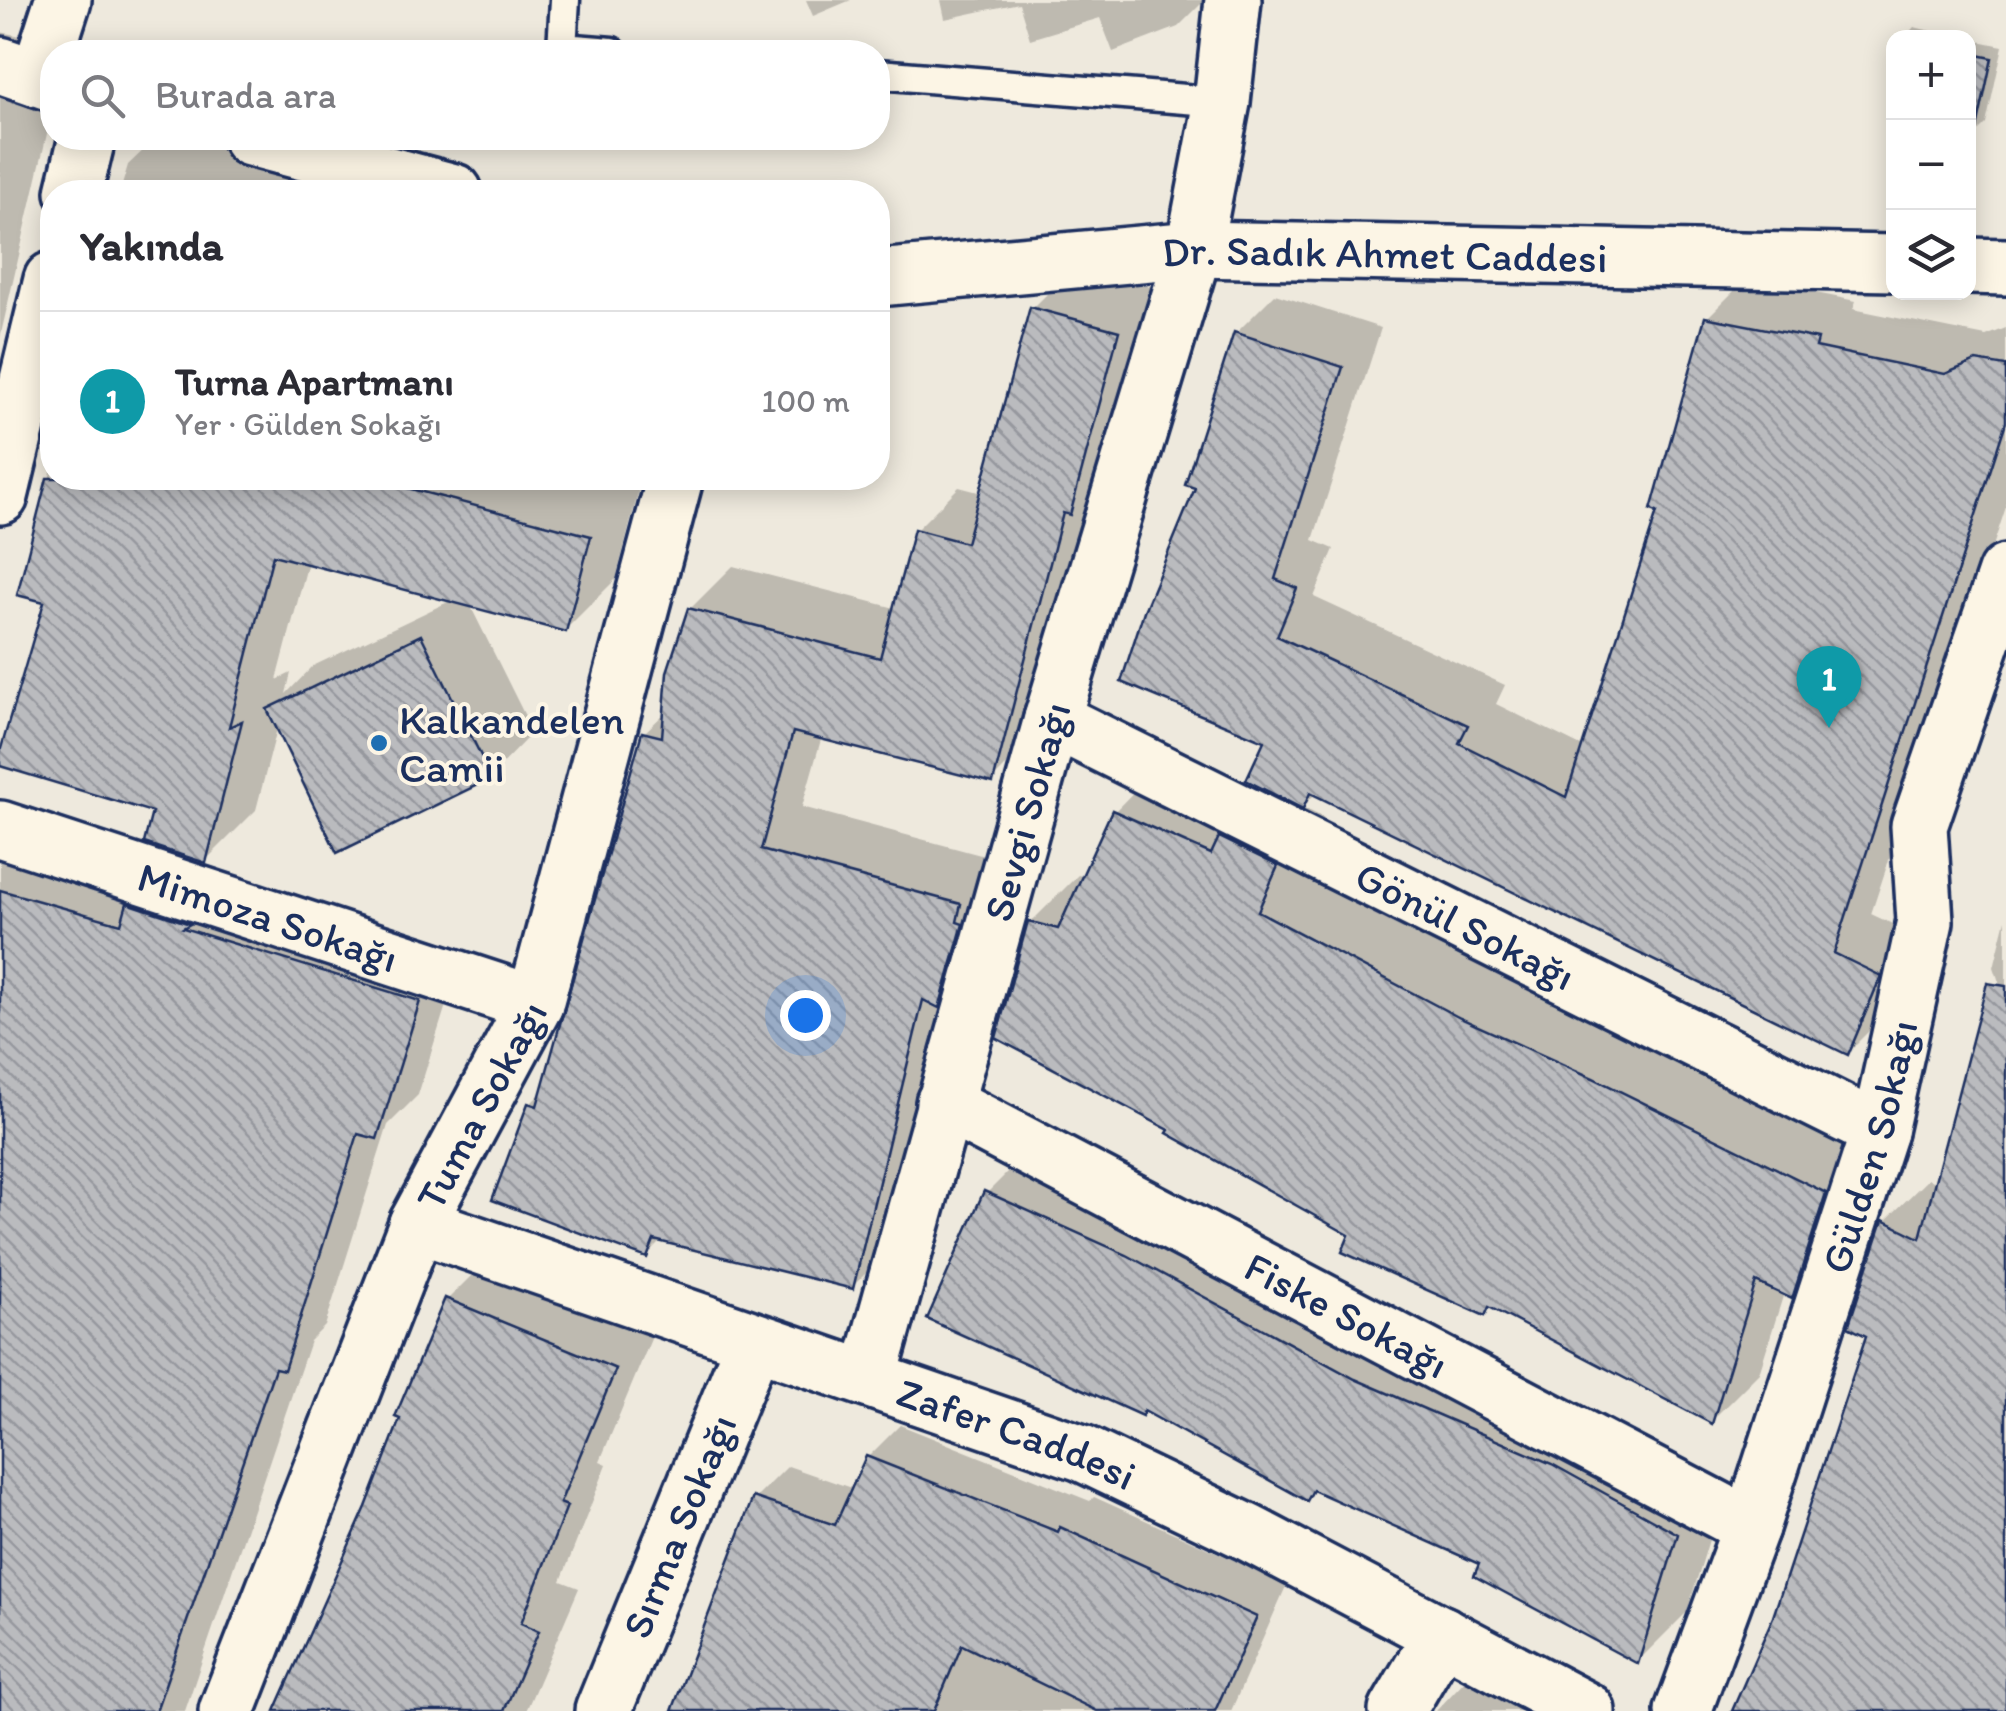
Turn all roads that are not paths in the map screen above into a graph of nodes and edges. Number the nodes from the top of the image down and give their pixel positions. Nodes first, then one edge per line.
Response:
1 (64, 0) edge
2 (565, 0) edge
3 (1233, 0) edge
4 (46, 40) edge
5 (562, 40) edge
6 (890, 75) edge
7 (1222, 102) junction
8 (84, 150) edge
9 (295, 150) edge
10 (77, 180) edge
11 (409, 180) edge
12 (1194, 249) junction
13 (1886, 263) edge
14 (1976, 266) edge
15 (2006, 267) edge
16 (890, 277) edge
17 (40, 330) edge
18 (672, 490) edge
19 (0, 496) edge
20 (2006, 573) edge
21 (1052, 719) junction
22 (0, 829) edge
23 (535, 1004) junction
24 (944, 1103) junction
25 (1878, 1131) junction
26 (417, 1224) junction
27 (754, 1341) junction
28 (869, 1378) junction
29 (1752, 1527) junction
30 (1442, 1634) junction
31 (227, 1711) edge
32 (604, 1711) edge
33 (1397, 1711) edge
34 (1587, 1711) edge
35 (1682, 1711) edge

1 - 4 street
2 - 5 lane
3 - 7 street, Sevgi Sokağı
6 - 7 lane
7 - 12 street, Sevgi Sokağı
8 - 10 street
9 - 11 street
12 - 13 street, Dr. Sadık Ahmet Caddesi
12 - 16 street, Dr. Sadık Ahmet Caddesi
12 - 21 street, Sevgi Sokağı
14 - 15 street
17 - 19 street
18 - 23 street, Tuma Sokağı
20 - 25 street, Gülden Sokağı
21 - 24 street, Sevgi Sokağı
21 - 25 street, Gönül Sokağı
22 - 23 street, Mimoza Sokağı
23 - 26 street, Tuma Sokağı
24 - 28 street, Sevgi Sokağı
24 - 29 street, Fiske Sokağı
25 - 29 street, Gülden Sokağı
26 - 27 street, Zafer Caddesi
26 - 31 street, Tuma Sokağı
27 - 28 street, Zafer Caddesi
27 - 32 street, Sırma Sokağı
28 - 30 street, Zafer Caddesi
29 - 35 street, Gülden Sokağı
30 - 33 street
30 - 34 street, Zafer Caddesi

